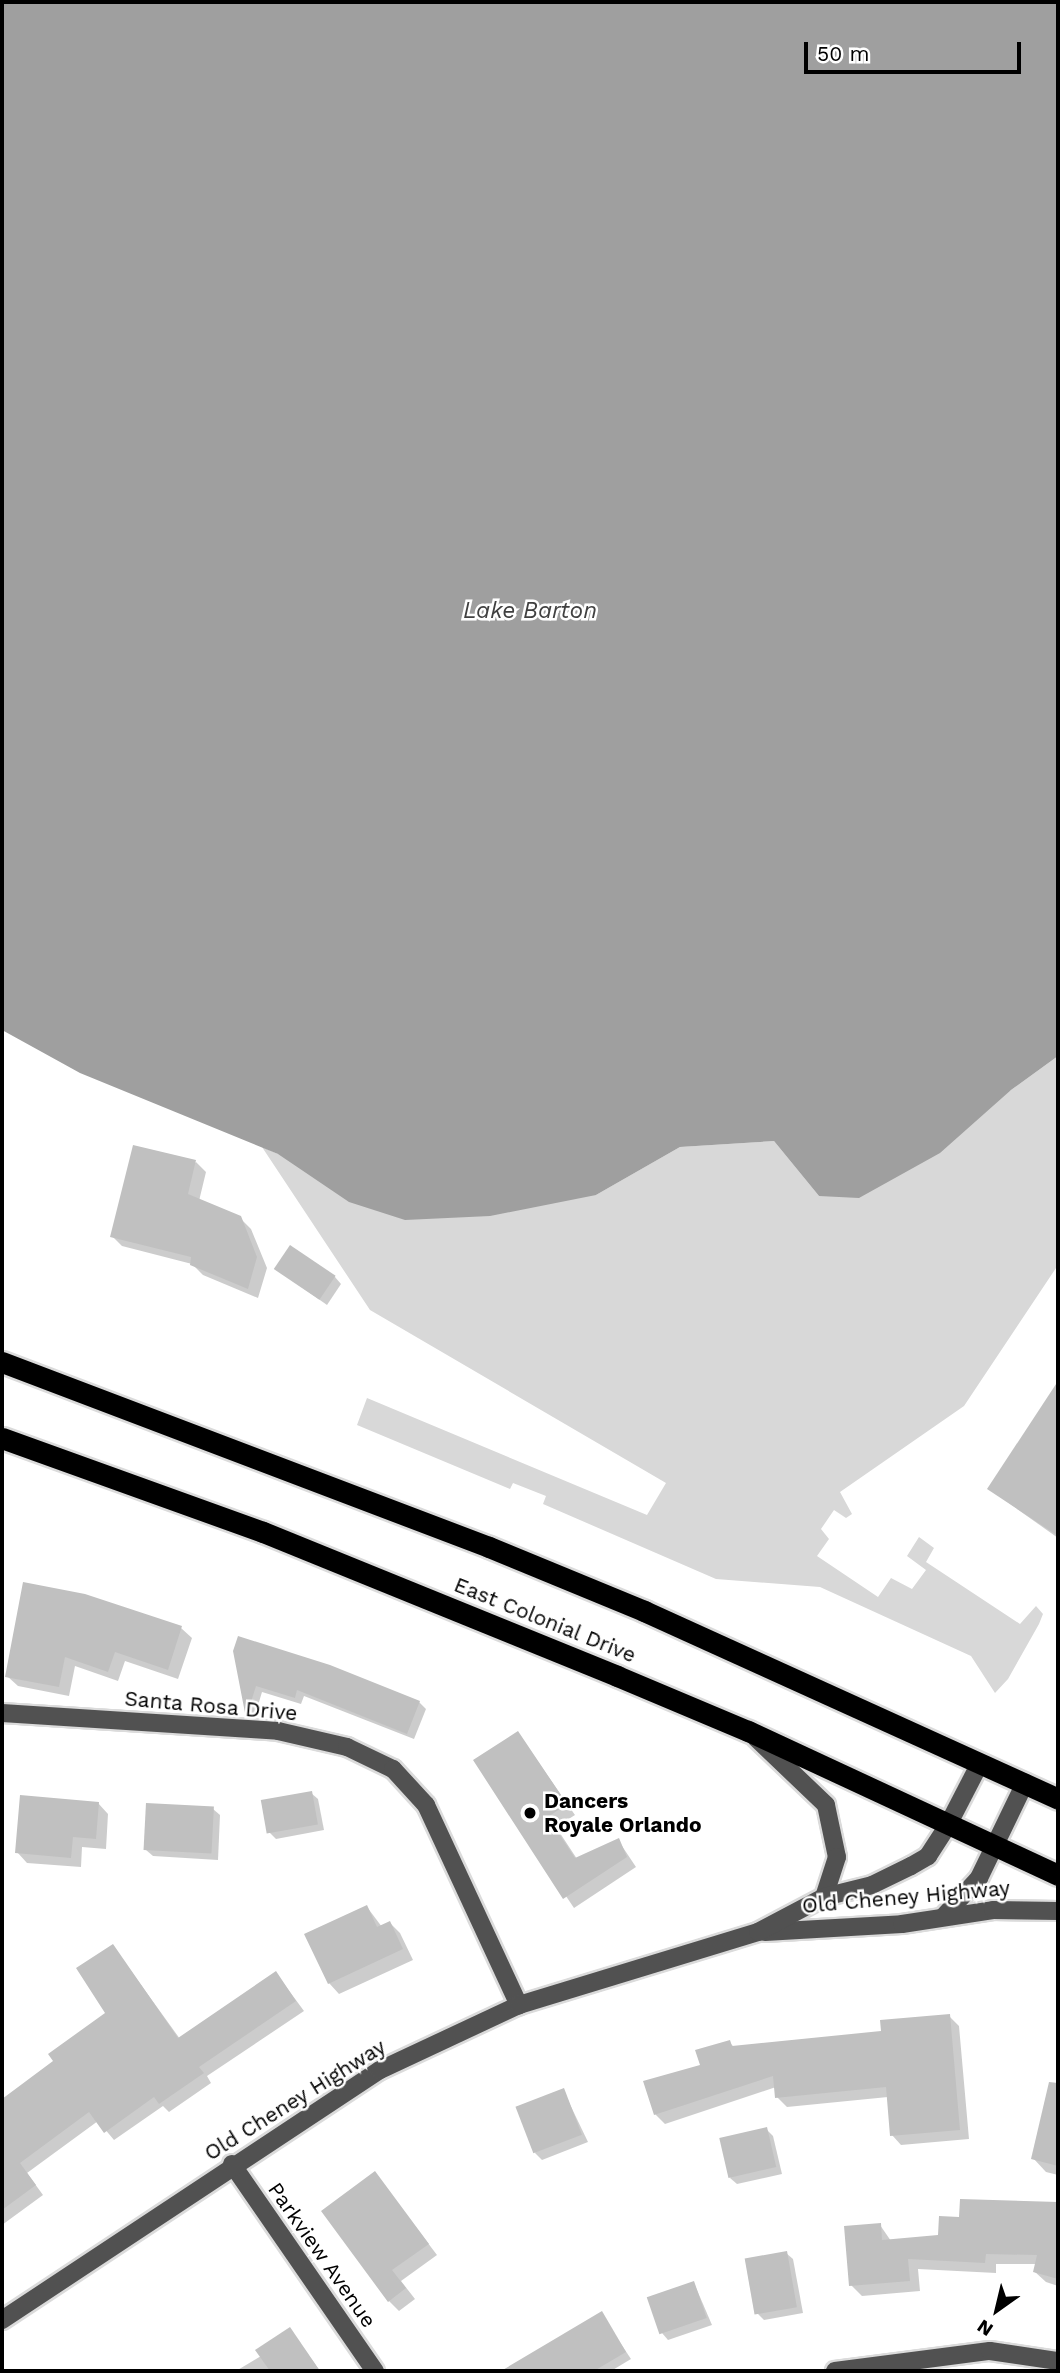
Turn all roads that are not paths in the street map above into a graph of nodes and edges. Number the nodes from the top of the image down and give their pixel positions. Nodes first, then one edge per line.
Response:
1 (2, 1362) edge
2 (2, 1438) edge
3 (2, 1713) edge
4 (748, 1731) junction
5 (980, 1763) junction
6 (1025, 1783) junction
7 (1058, 1799) edge
8 (948, 1825) junction
9 (994, 1846) junction
10 (1058, 1875) edge
11 (824, 1898) junction
12 (1058, 1911) edge
13 (944, 1916) junction
14 (758, 1932) junction
15 (519, 2005) junction
16 (232, 2164) junction
17 (2, 2320) edge
18 (1058, 2361) edge
19 (375, 2371) edge
20 (835, 2371) edge

1 - 5 highway
2 - 4 highway, East Colonial Drive
3 - 15 street, Santa Rosa Drive
4 - 8 highway, East Colonial Drive
4 - 11 street
5 - 6 highway
5 - 8 street, Old Cheney Highway
6 - 7 highway
6 - 9 street
8 - 9 highway, East Colonial Drive
8 - 11 street, Old Cheney Highway
9 - 10 highway, East Colonial Drive
9 - 13 street
11 - 14 street, Old Cheney Highway
12 - 13 street, Old Cheney Highway
13 - 14 street, Old Cheney Highway
14 - 15 street, Old Cheney Highway
15 - 16 street, Old Cheney Highway
16 - 17 street, Old Cheney Highway
16 - 19 street, Parkview Avenue
18 - 20 street

